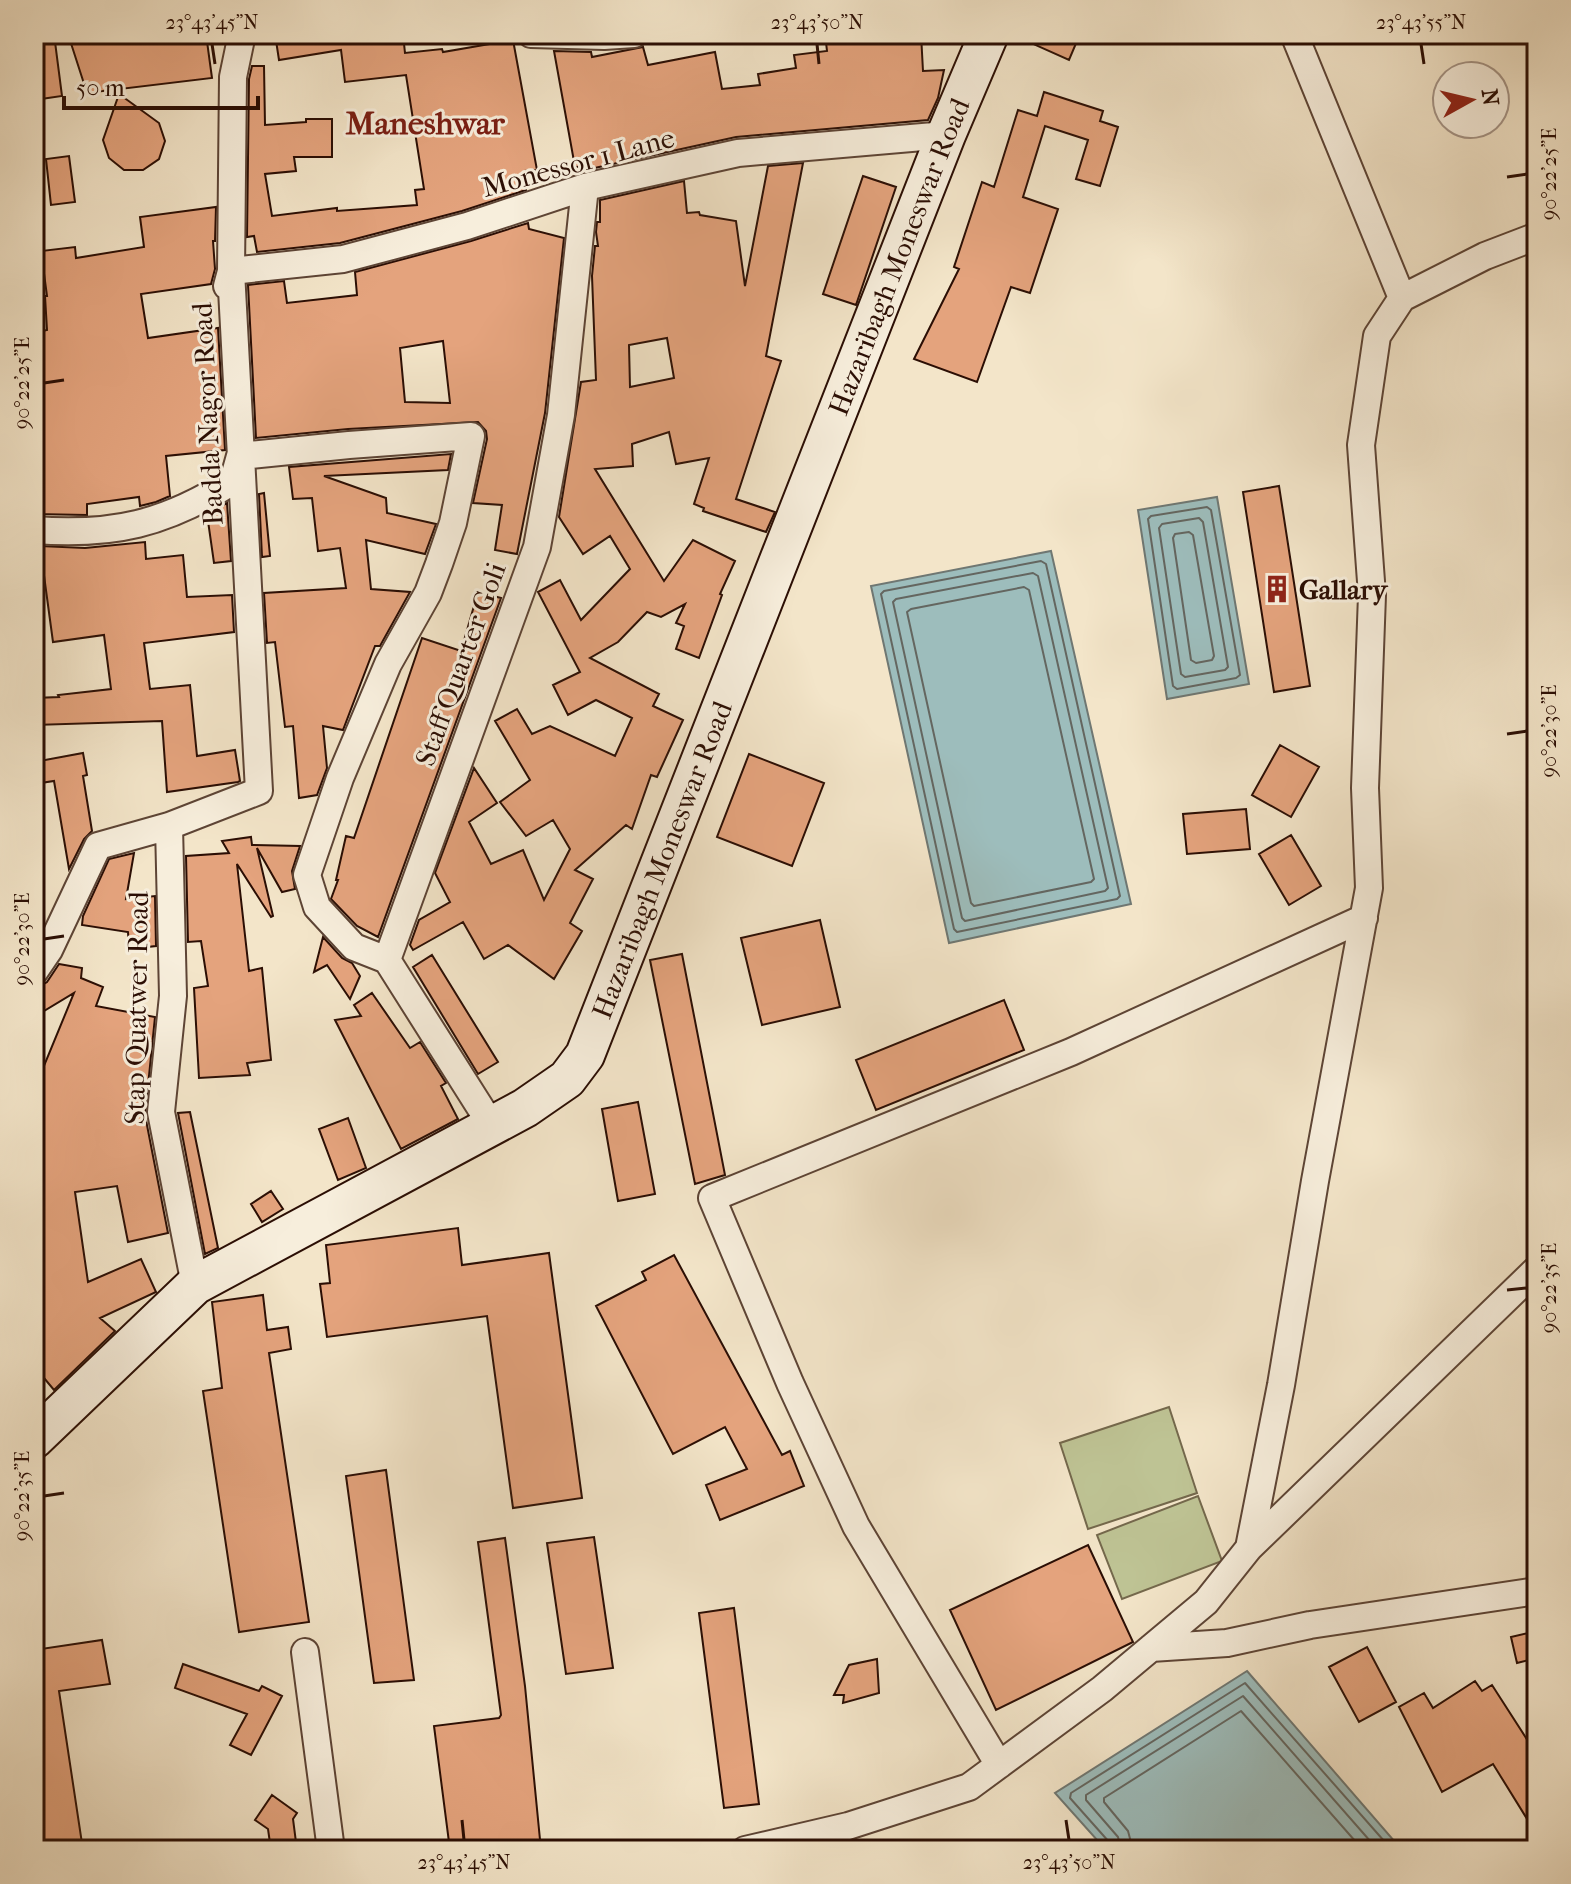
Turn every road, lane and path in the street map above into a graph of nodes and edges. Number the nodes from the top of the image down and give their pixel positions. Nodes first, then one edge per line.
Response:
1 (242, 34) edge
2 (531, 34) edge
3 (634, 34) edge
4 (989, 34) edge
5 (1294, 34) edge
6 (946, 135) junction
7 (585, 187) junction
8 (1537, 236) edge
9 (231, 271) junction
10 (1402, 298) junction
11 (222, 301) dead end
12 (240, 456) junction
13 (34, 530) edge
14 (169, 826) junction
15 (1364, 918) junction
16 (387, 960) junction
17 (34, 972) edge
18 (492, 1126) junction
19 (1537, 1269) edge
20 (195, 1285) junction
21 (34, 1439) edge
22 (1249, 1548) junction
23 (1537, 1591) edge
24 (1151, 1648) junction
25 (305, 1652) dead end
26 (999, 1765) junction
27 (331, 1850) edge
28 (745, 1850) edge

1 - 9 street, Badda Nagor Road
2 - 3 street
4 - 6 street, Hazaribagh Moneswar Road
5 - 10 street
6 - 7 street, Monessor 1 Lane
6 - 18 street, Hazaribagh Moneswar Road
7 - 9 street, Monessor 1 Lane
7 - 16 street, Staff Quarter Goli
8 - 10 street
9 - 11 street
9 - 12 street, Badda Nagor Road
10 - 15 street
12 - 13 street
12 - 14 street, Badda Nagor Road
12 - 16 street
14 - 17 street
14 - 20 street, Stap Quatwer Road
15 - 22 street
15 - 26 street
16 - 18 street
18 - 20 street, Hazaribagh Moneswar Road
19 - 22 street
20 - 21 street, Hazaribagh Moneswar Road
22 - 24 street
23 - 24 street
24 - 26 street
25 - 27 street
26 - 28 street

